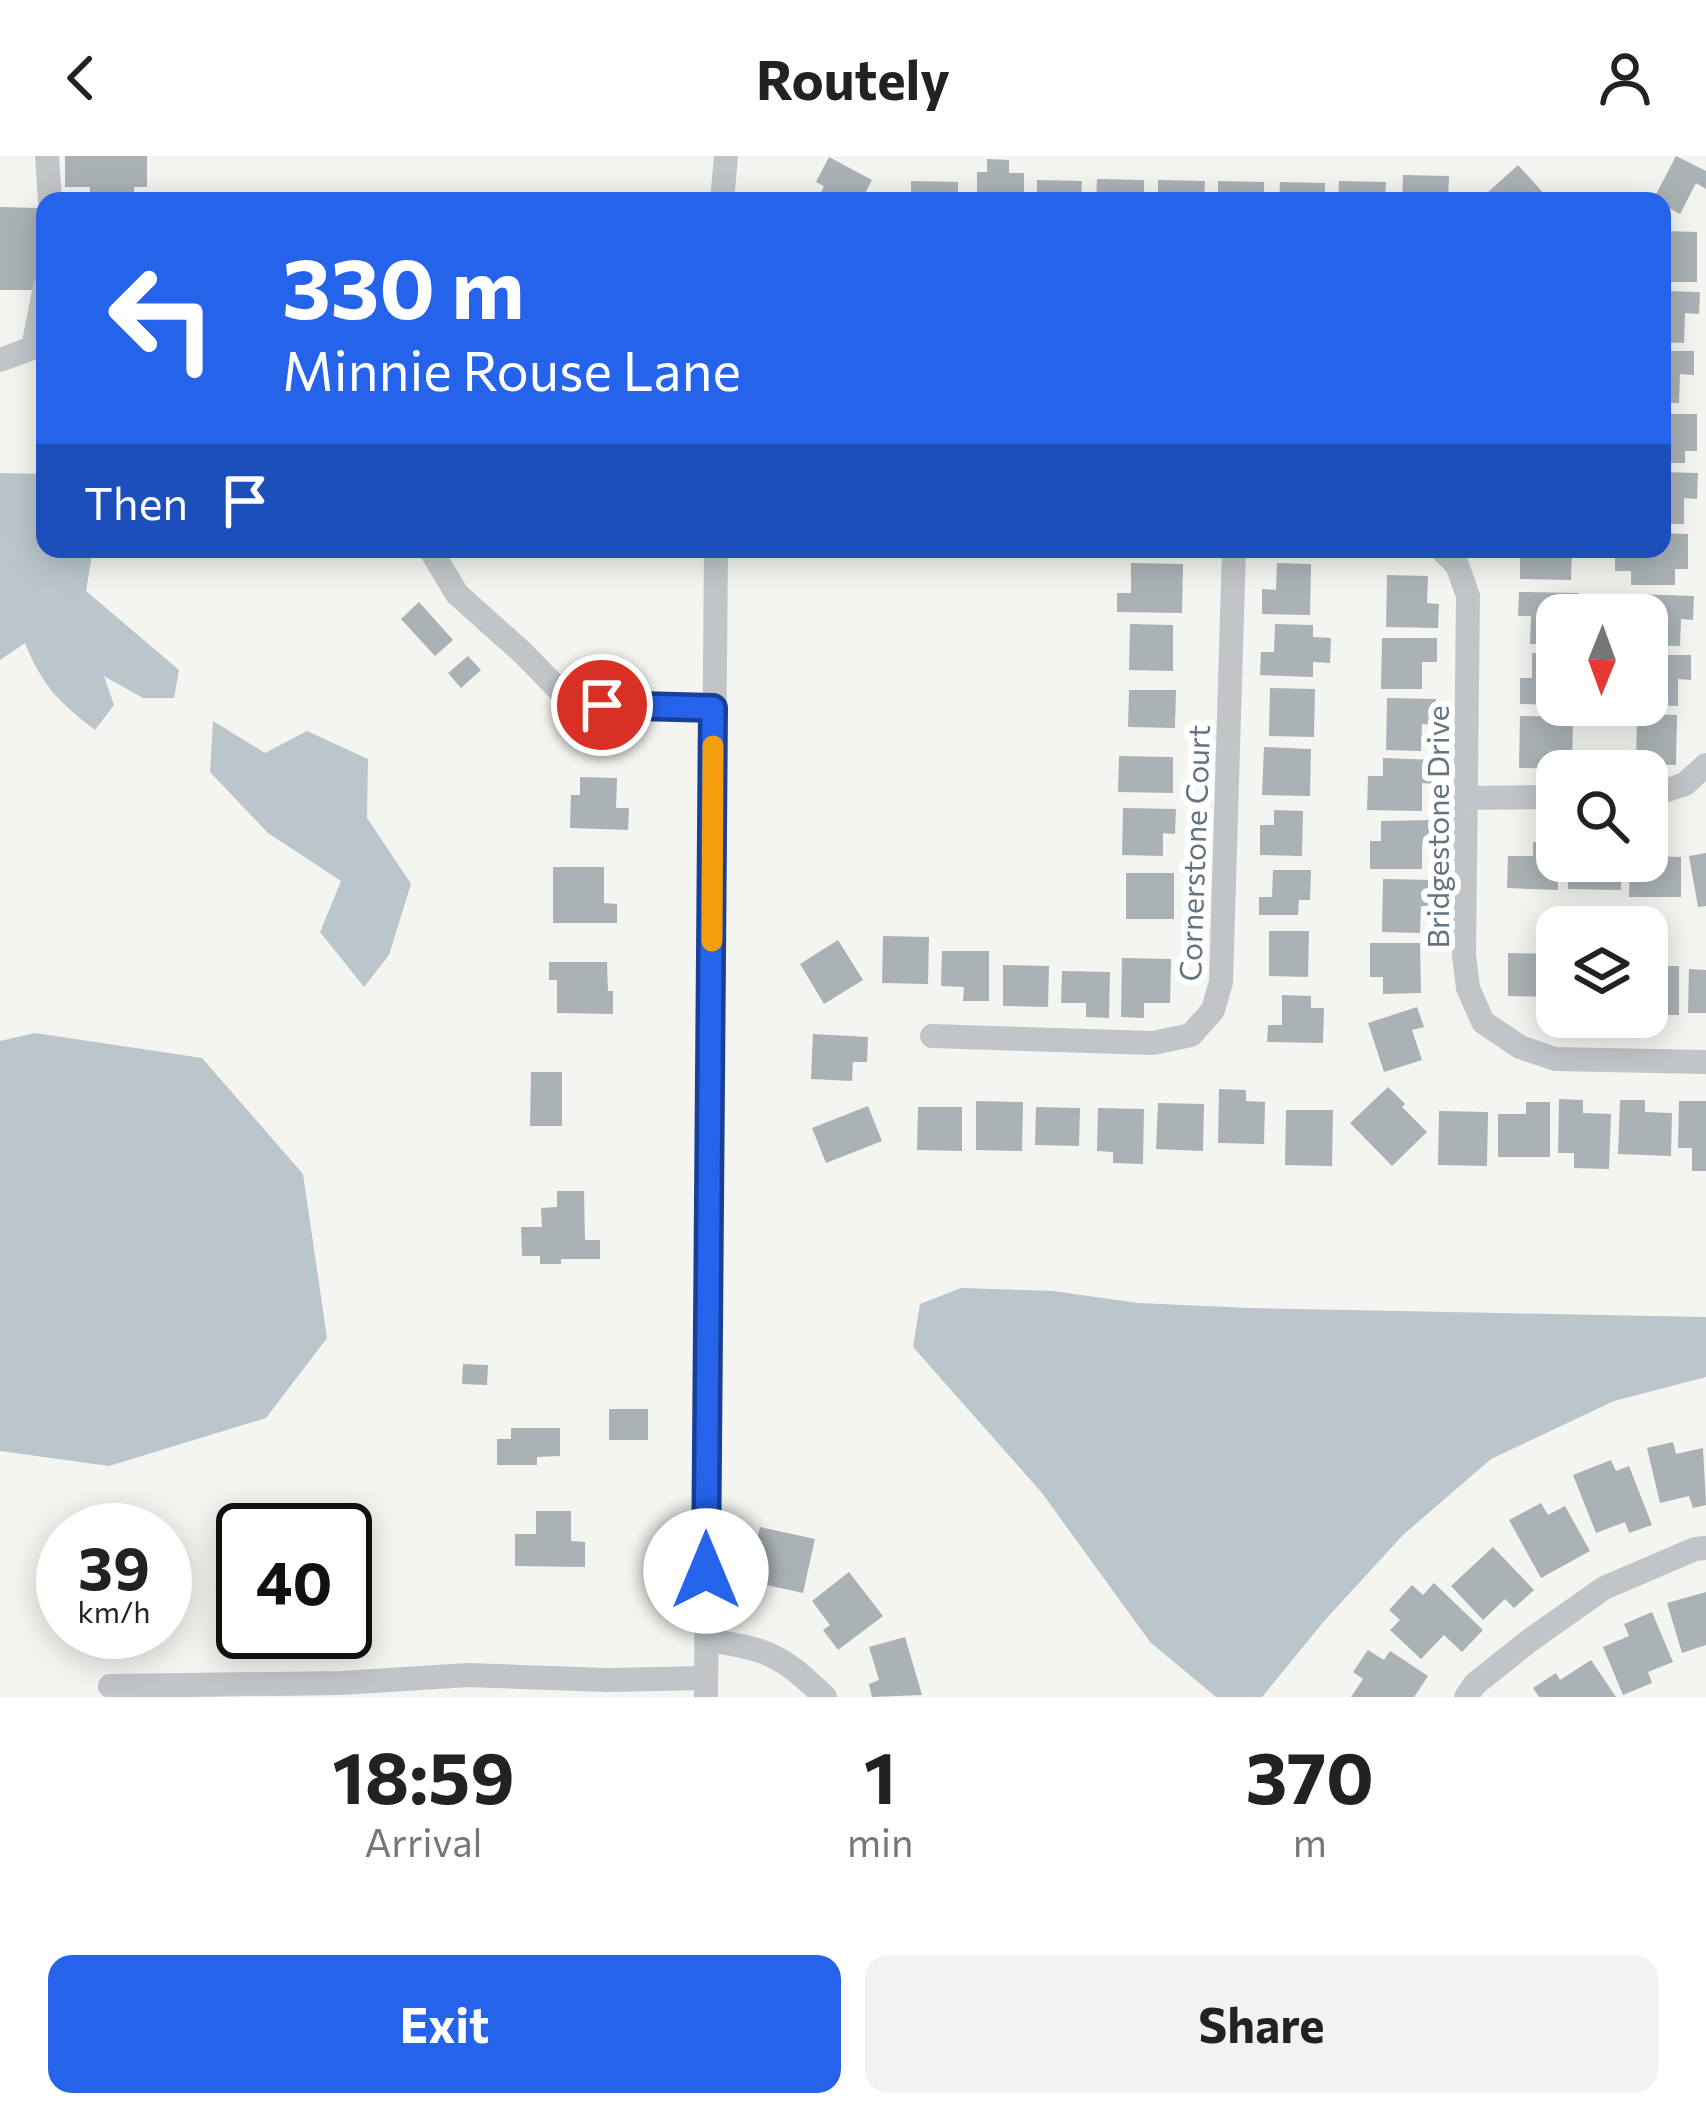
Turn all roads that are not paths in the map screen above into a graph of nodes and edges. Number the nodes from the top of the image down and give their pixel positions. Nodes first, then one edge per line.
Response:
1 (47, 156) edge
2 (726, 156) edge
3 (49, 192) edge
4 (723, 192) edge
5 (36, 346) edge
6 (0, 361) edge
7 (435, 558) edge
8 (716, 558) edge
9 (1234, 558) edge
10 (1450, 558) edge
11 (713, 708) junction
12 (1706, 765) edge
13 (1668, 789) edge
14 (1536, 797) edge
15 (1466, 798) junction
16 (932, 1036) dead end
17 (1706, 1062) edge
18 (1706, 1548) edge
19 (706, 1640) junction
20 (110, 1686) dead end
21 (706, 1688) edge
22 (825, 1697) edge
23 (1466, 1697) edge

1 - 3 street
2 - 4 street
5 - 6 street
7 - 11 street
8 - 11 street
9 - 16 street, Cornerstone Court
10 - 15 street, Bridgestone Drive
11 - 19 street
12 - 13 street
14 - 15 street
15 - 17 street, Bridgestone Drive
18 - 23 street
19 - 21 street
19 - 22 street
20 - 21 street

